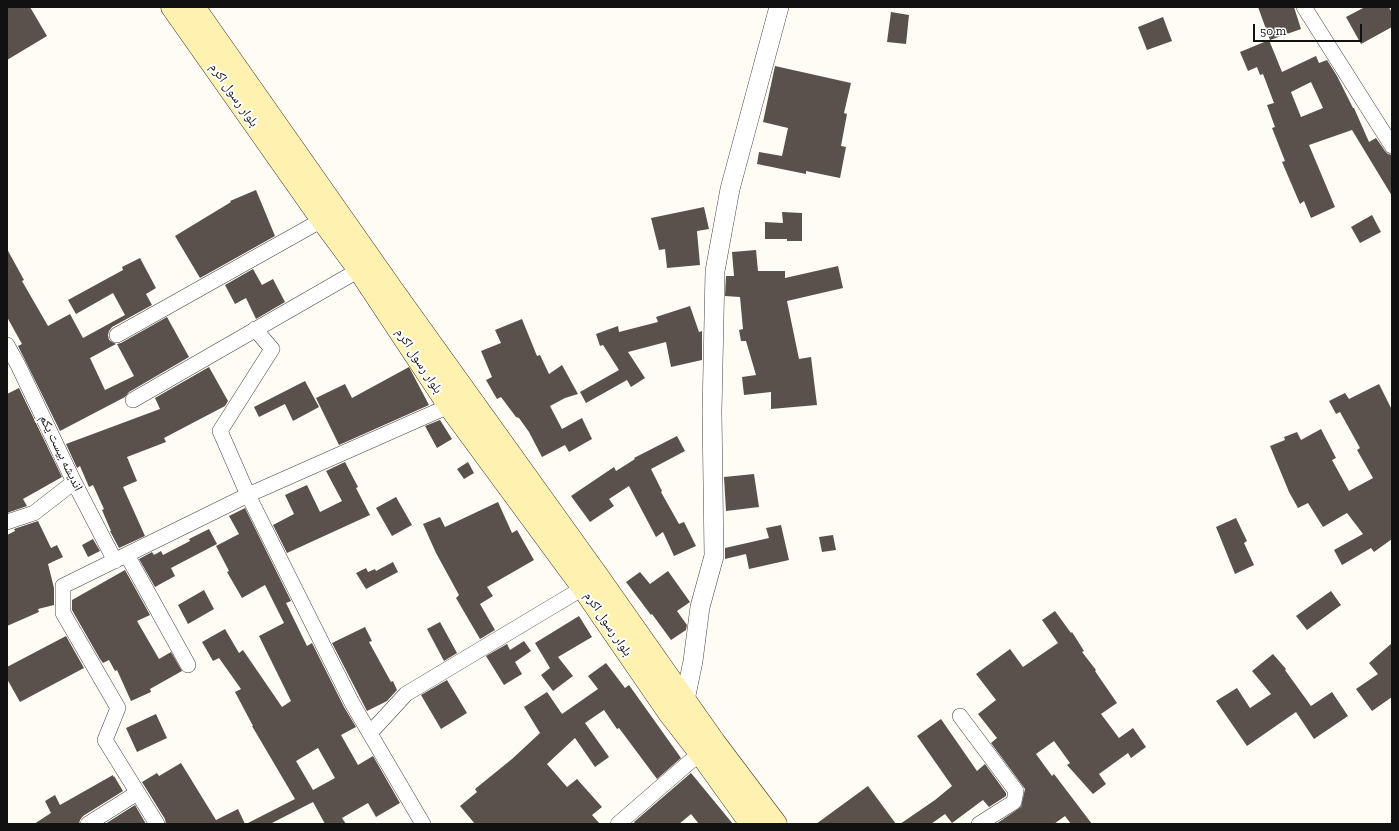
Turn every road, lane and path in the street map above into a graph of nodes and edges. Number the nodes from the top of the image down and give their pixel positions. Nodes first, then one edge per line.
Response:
1 (172, 7) edge
2 (194, 7) edge
3 (780, 7) edge
4 (1304, 7) edge
5 (1392, 146) edge
6 (322, 220) junction
7 (359, 270) junction
8 (255, 330) junction
9 (117, 335) dead end
10 (7, 345) edge
11 (133, 400) dead end
12 (448, 406) junction
13 (74, 482) junction
14 (248, 495) junction
15 (7, 522) edge
16 (121, 558) junction
17 (583, 588) junction
18 (188, 665) dead end
19 (677, 706) junction
20 (960, 716) dead end
21 (370, 733) junction
22 (700, 753) junction
23 (137, 793) junction
24 (88, 824) edge
25 (157, 824) edge
26 (423, 824) edge
27 (618, 824) edge
28 (751, 824) edge
29 (776, 824) edge
30 (979, 824) edge

1 - 6 main road, بلوار رسول اکرم
2 - 19 main road, بلوار رسول اکرم
3 - 19 street
4 - 5 street
6 - 7 main road, بلوار رسول اکرم
6 - 9 street
7 - 8 street
7 - 12 main road, بلوار رسول اکرم
8 - 11 street
8 - 14 street
10 - 13 street, اندیشه بیست یکم
12 - 14 street
12 - 17 main road, بلوار رسول اکرم
13 - 15 street
13 - 16 street, اندیشه بیست یکم
14 - 16 street
14 - 21 street
16 - 18 street, اندیشه بیست یکم
16 - 23 street
17 - 19 main road, بلوار رسول اکرم
17 - 21 street
19 - 22 main road, بلوار رسول اکرم
19 - 29 main road, بلوار رسول اکرم
20 - 30 street
21 - 26 street
22 - 27 street
22 - 28 main road, بلوار رسول اکرم
23 - 24 street
23 - 25 street

